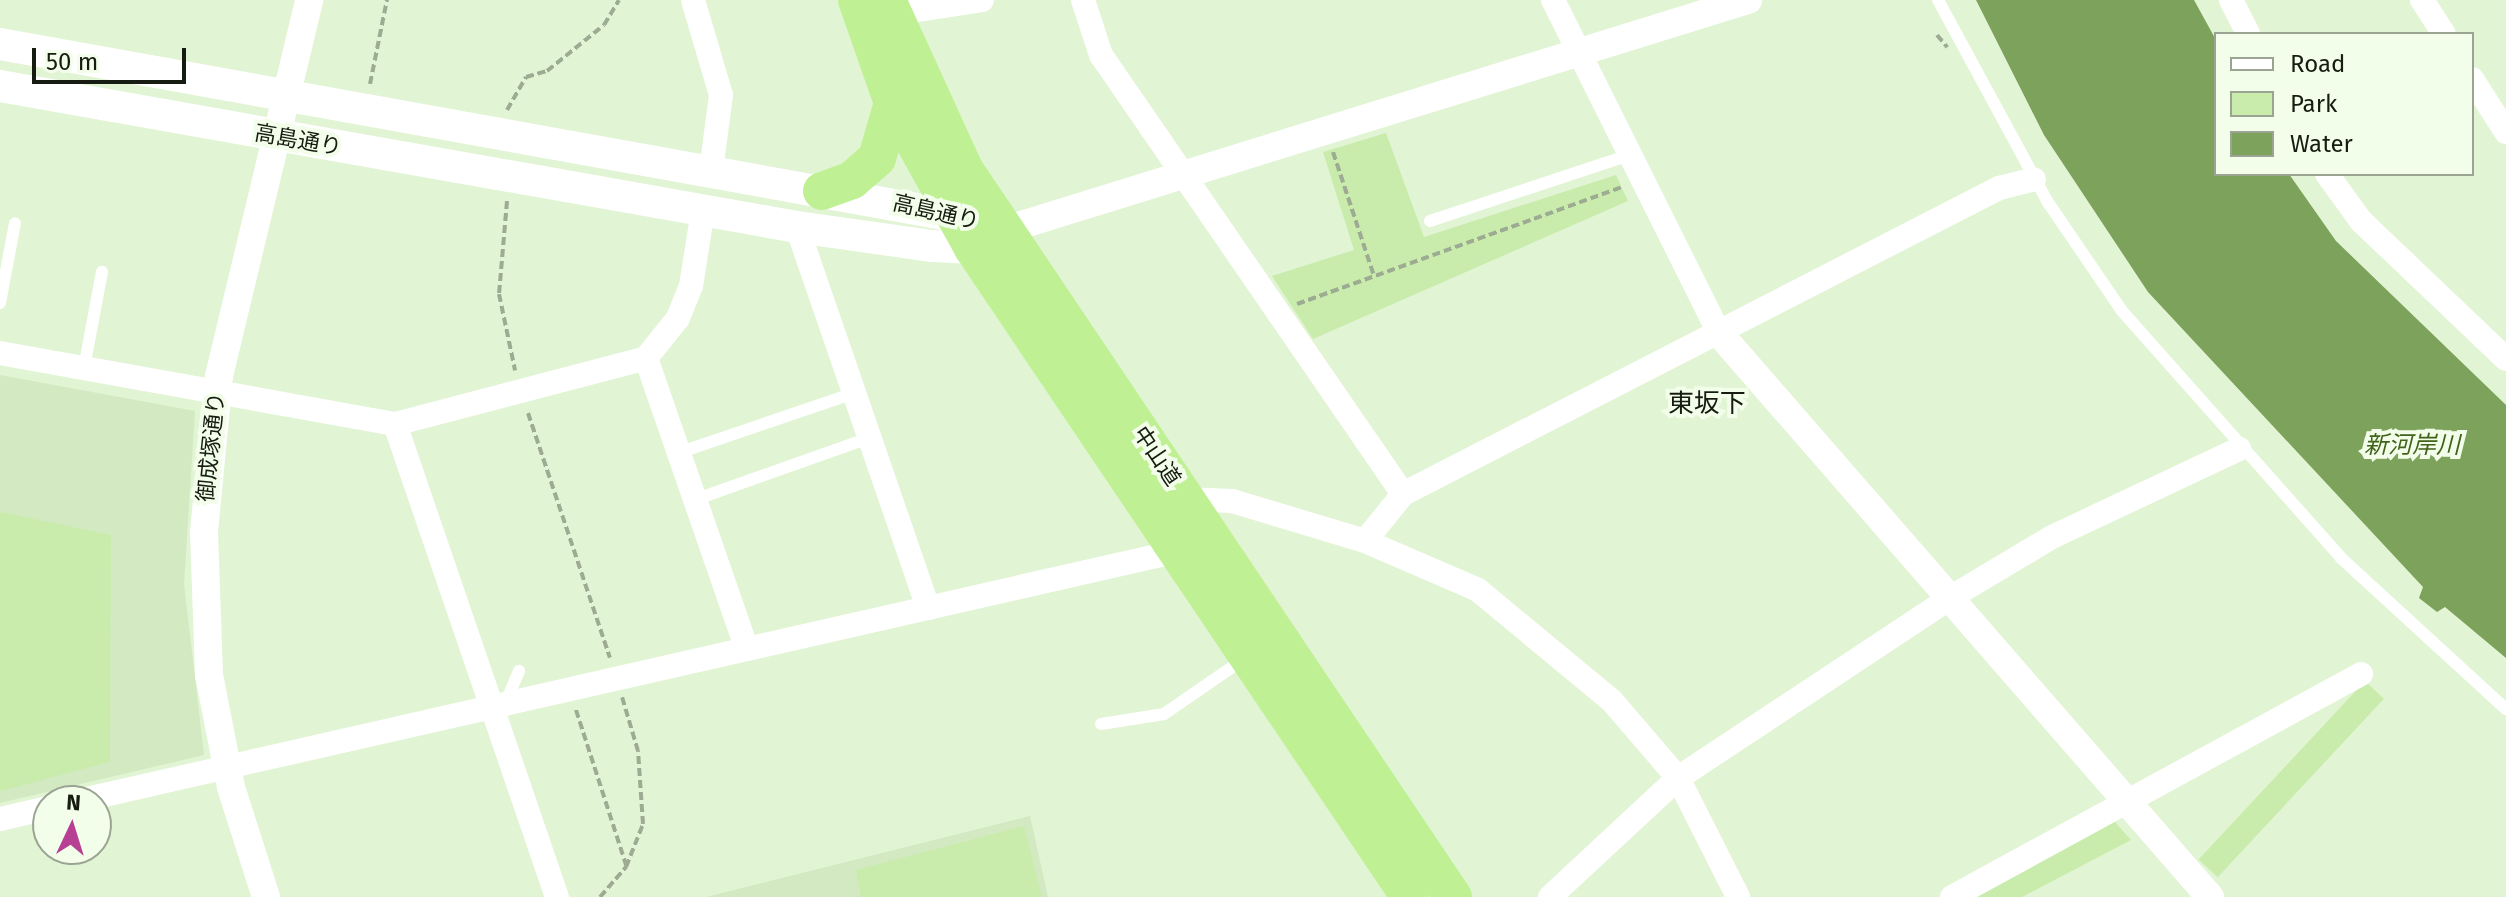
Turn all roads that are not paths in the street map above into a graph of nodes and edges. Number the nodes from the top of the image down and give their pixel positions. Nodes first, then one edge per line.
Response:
1 (309, 0) edge
2 (693, 0) edge
3 (857, 0) edge
4 (982, 0) edge
5 (1083, 0) edge
6 (1553, 0) edge
7 (1748, 0) edge
8 (1938, 0) edge
9 (2231, 0) edge
10 (2422, 0) edge
11 (890, 7) edge
12 (2247, 32) edge
13 (2443, 32) edge
14 (0, 44) edge
15 (1578, 52) junction
16 (2474, 82) edge
17 (0, 86) edge
18 (284, 96) junction
19 (893, 103) junction
20 (2506, 132) edge
21 (275, 136) junction
22 (1630, 155) junction
23 (711, 171) junction
24 (1181, 174) junction
25 (2328, 176) edge
26 (2034, 179) junction
27 (822, 191) junction
28 (703, 210) junction
29 (951, 213) junction
30 (1430, 221) dead end
31 (15, 223) dead end
32 (797, 227) junction
33 (1005, 230) junction
34 (973, 248) junction
35 (102, 272) dead end
36 (0, 303) edge
37 (1719, 333) junction
38 (2497, 333) edge
39 (0, 353) edge
40 (646, 358) junction
41 (2506, 359) edge
42 (84, 368) junction
43 (217, 391) junction
44 (857, 392) junction
45 (395, 424) junction
46 (872, 437) junction
47 (2239, 449) junction
48 (678, 453) junction
49 (1403, 494) junction
50 (1186, 499) junction
51 (694, 500) junction
52 (1365, 541) junction
53 (1178, 551) junction
54 (1948, 599) junction
55 (928, 608) junction
56 (747, 649) junction
57 (1248, 656) junction
58 (519, 671) dead end
59 (2361, 674) dead end
60 (499, 706) junction
61 (2506, 709) edge
62 (1101, 724) dead end
63 (227, 767) junction
64 (1678, 778) junction
65 (112, 793) edge
66 (2127, 803) junction
67 (32, 812) edge
68 (0, 819) edge
69 (266, 897) edge
70 (557, 897) edge
71 (1410, 897) edge
72 (1453, 897) edge
73 (1550, 897) edge
74 (1738, 897) edge
75 (1952, 897) edge
76 (2210, 897) edge

1 - 18 street, 御成塚通り
2 - 23 street
3 - 19 highway, 中山道
4 - 11 street
5 - 24 street
6 - 15 street
7 - 15 street
8 - 26 lane
9 - 12 street
10 - 13 street
11 - 33 highway, 中山道
14 - 18 main road, 高島通り
15 - 22 street
15 - 24 street
16 - 20 street
17 - 21 main road, 高島通り
18 - 21 street, 御成塚通り
18 - 23 main road, 高島通り
19 - 27 highway
19 - 29 highway, 中山道
21 - 28 main road, 高島通り
21 - 43 street, 御成塚通り
22 - 30 lane
22 - 37 street
23 - 27 main road, 高島通り
24 - 33 street
24 - 49 street
25 - 38 street
26 - 37 street
26 - 47 lane
27 - 29 main road, 高島通り
28 - 32 main road, 高島通り
28 - 40 street
29 - 33 main road, 高島通り
29 - 34 highway, 中山道
31 - 36 lane
32 - 34 main road, 高島通り
32 - 44 street
33 - 34 main road, 高島通り
33 - 50 highway, 中山道
34 - 53 highway, 中山道
35 - 42 lane
37 - 49 street
37 - 54 street
38 - 41 street
39 - 42 street
40 - 45 street
40 - 48 street
42 - 43 street
43 - 45 street
43 - 63 street, 御成塚通り
44 - 46 street
44 - 48 lane
45 - 60 street
46 - 51 lane
46 - 55 street
47 - 54 street
47 - 61 lane
48 - 51 street
49 - 52 street
50 - 52 street
50 - 72 highway, 中山道
51 - 56 street
52 - 64 street
53 - 55 street
53 - 57 highway, 中山道
54 - 64 street
54 - 66 street
55 - 56 street
56 - 60 street
57 - 62 lane
57 - 71 highway, 中山道
58 - 60 lane
59 - 66 street
60 - 63 street
60 - 70 street
63 - 65 street
63 - 69 street, 御成塚通り
64 - 73 street
64 - 74 street
66 - 75 street
66 - 76 street
67 - 68 street

